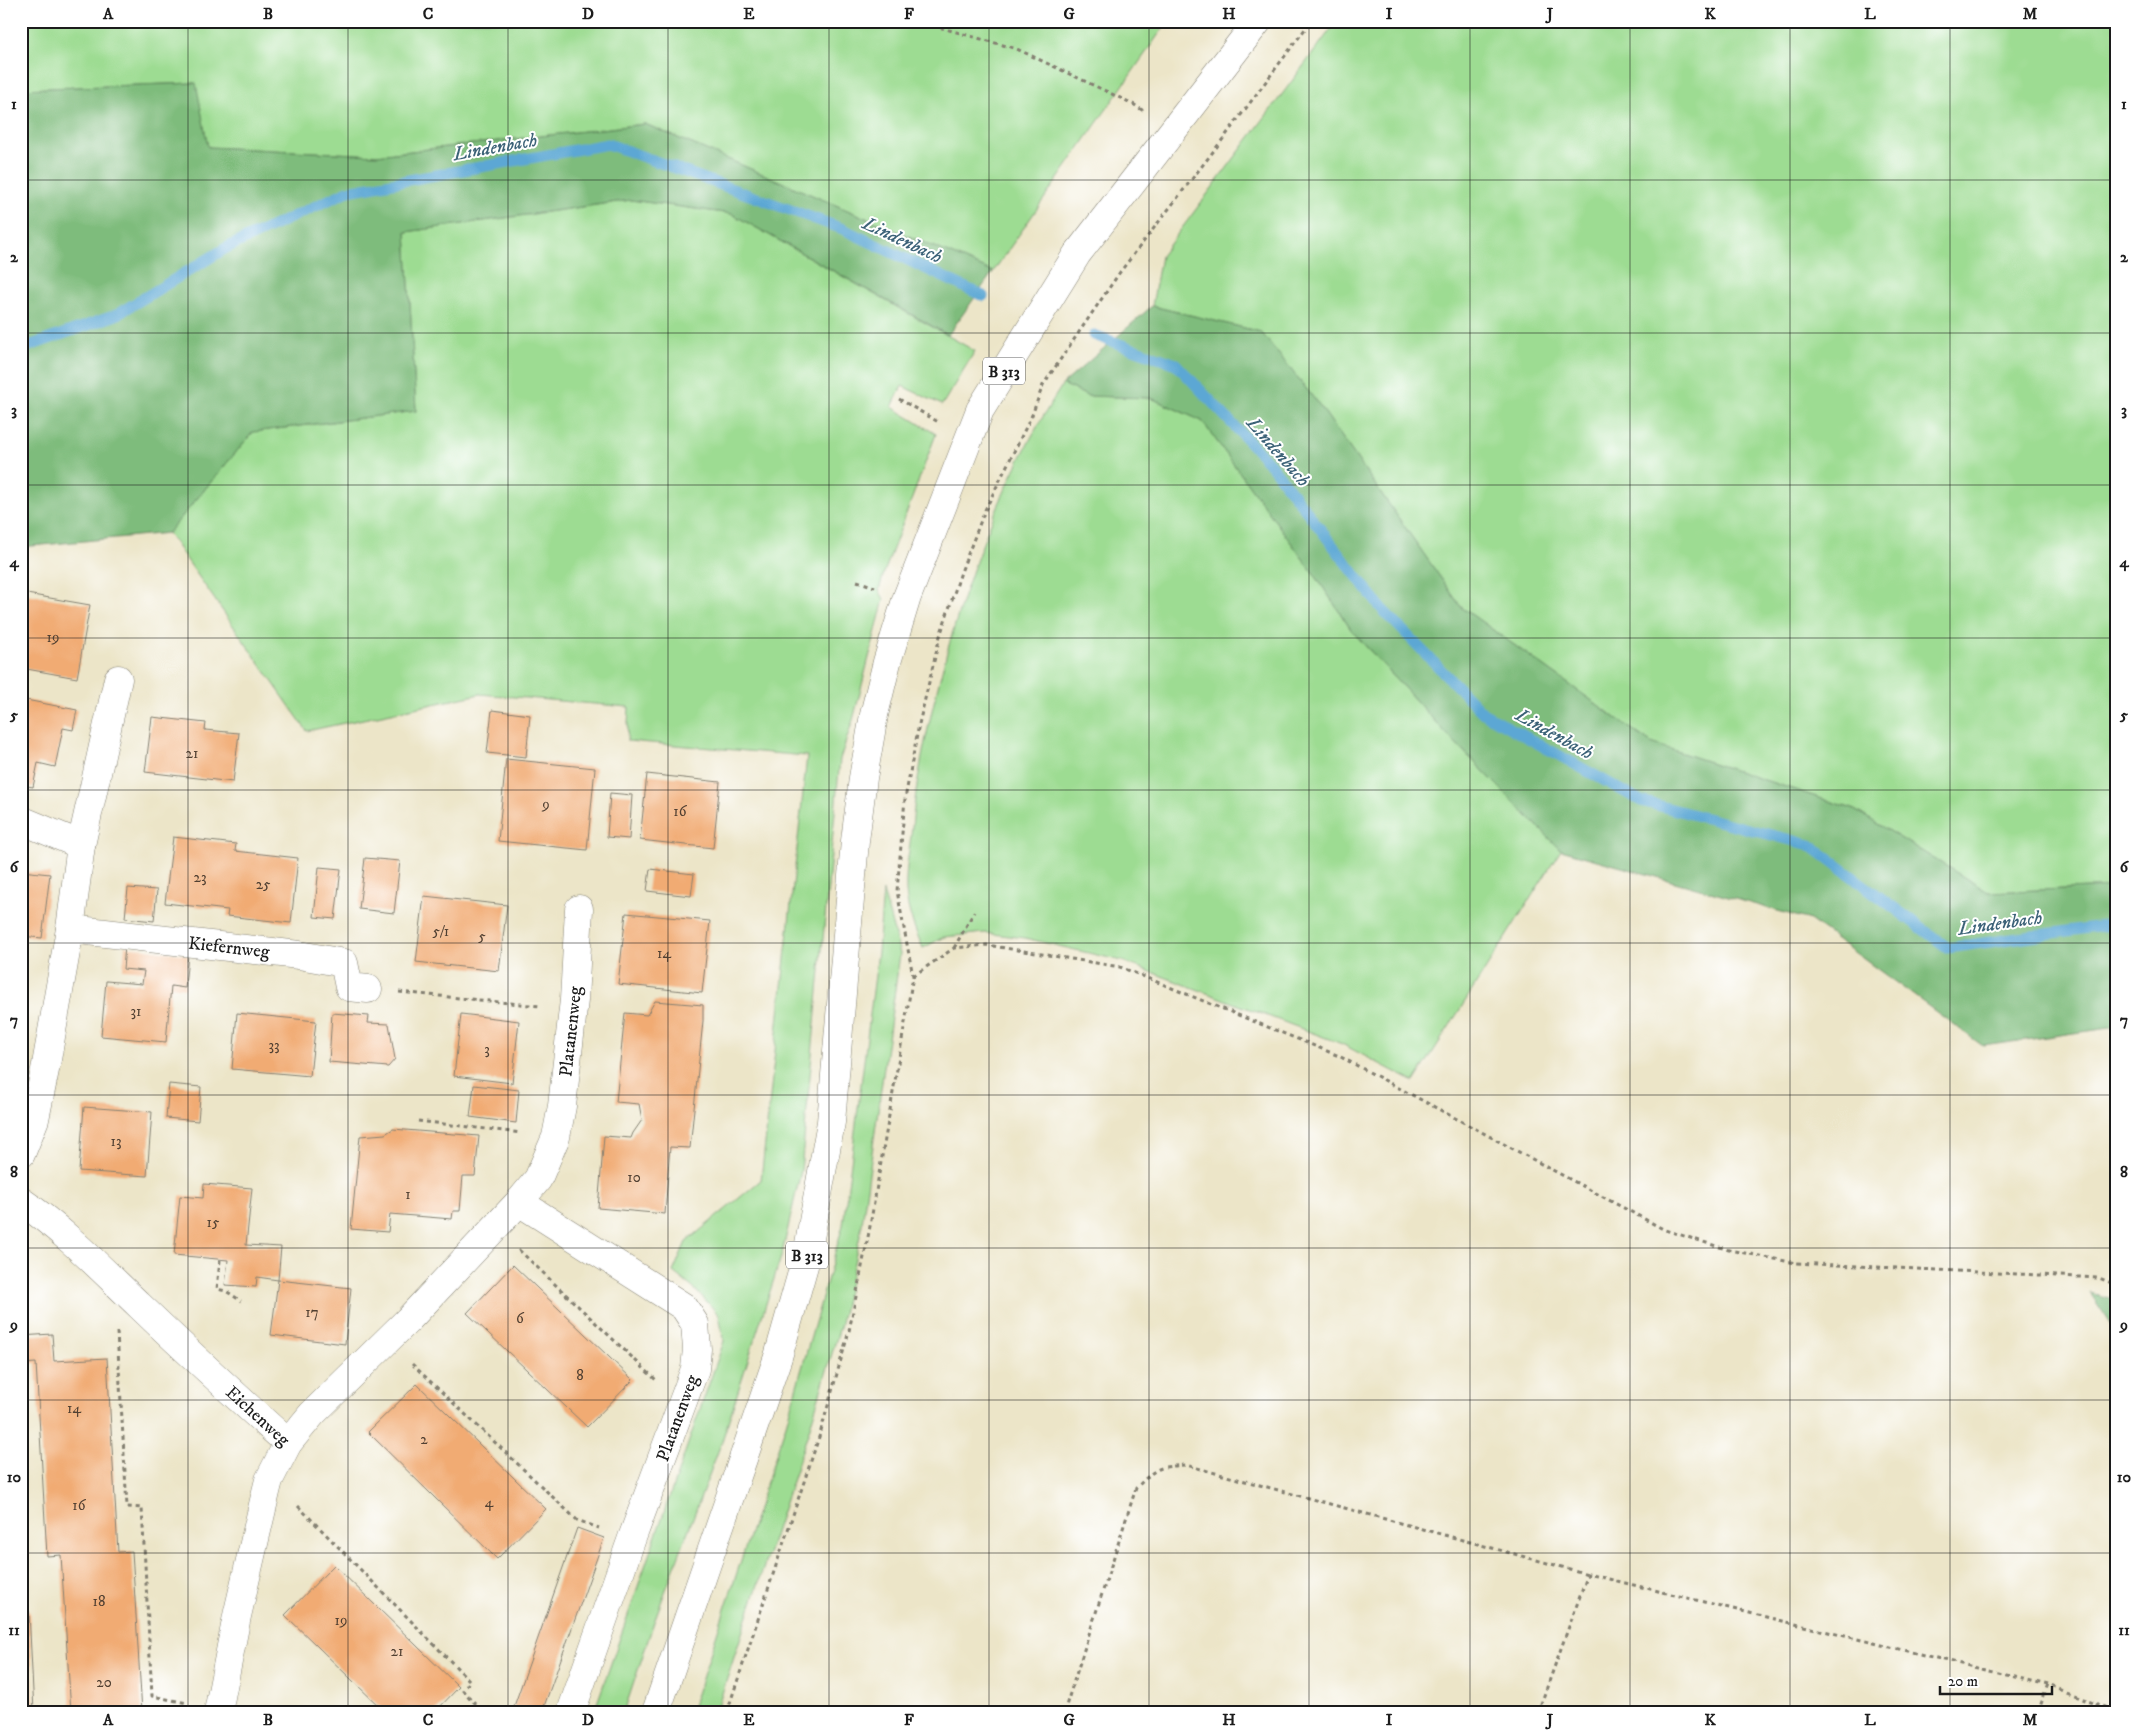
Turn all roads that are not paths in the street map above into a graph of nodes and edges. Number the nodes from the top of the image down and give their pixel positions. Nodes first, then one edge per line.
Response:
1 (1258, 21) edge
2 (118, 679) dead end
3 (21, 820) edge
4 (81, 845) junction
5 (579, 910) dead end
6 (70, 930) junction
7 (368, 989) road end
8 (21, 1154) edge
9 (21, 1200) edge
10 (519, 1202) junction
11 (288, 1444) junction
12 (218, 1710) edge
13 (571, 1712) edge
14 (656, 1712) edge

1 - 14 street, B 313
2 - 4 street
3 - 4 street
4 - 6 street
5 - 10 street, Platanenweg
6 - 7 street, Kiefernweg
6 - 8 street
9 - 11 street, Eichenweg
10 - 11 street, Platanenweg
10 - 13 street, Platanenweg
11 - 12 street, Eichenweg

